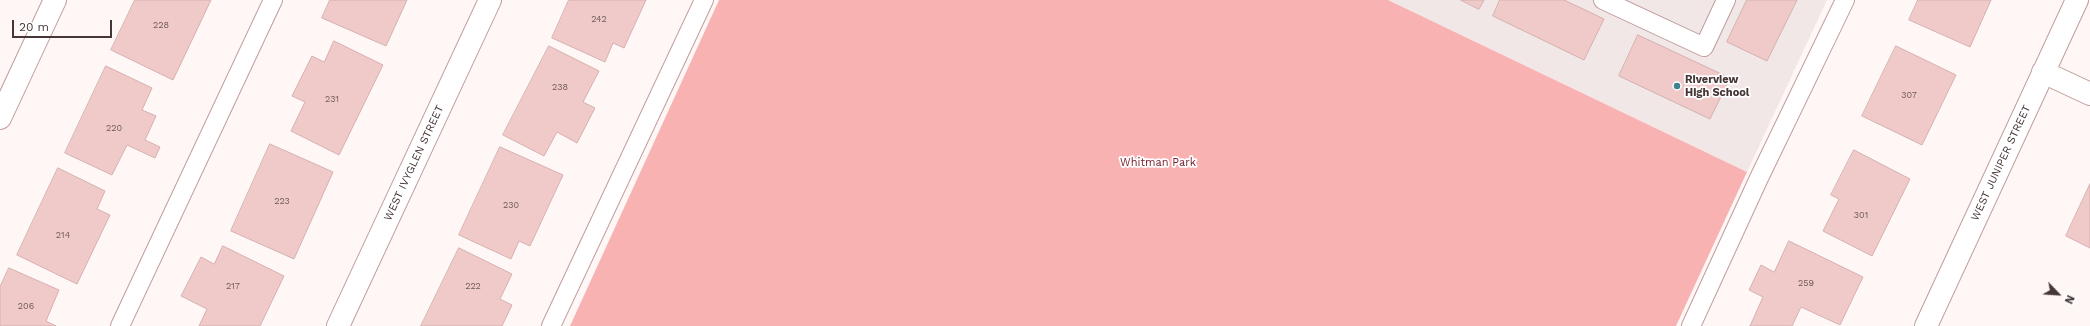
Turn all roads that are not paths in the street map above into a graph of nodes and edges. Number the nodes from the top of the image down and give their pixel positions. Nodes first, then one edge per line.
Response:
1 (55, 0) edge
2 (273, 0) edge
3 (490, 0) edge
4 (704, 0) edge
5 (1603, 0) edge
6 (1726, 0) edge
7 (1845, 0) edge
8 (2077, 0) edge
9 (2043, 72) junction
10 (2090, 94) edge
11 (0, 118) edge
12 (120, 326) edge
13 (338, 326) edge
14 (551, 326) edge
15 (1691, 326) edge
16 (1926, 326) edge

1 - 11 street
2 - 12 lane
3 - 13 street, WEST IVYGLEN STREET
4 - 14 lane
5 - 6 lane
7 - 15 lane
8 - 9 street, WEST JUNIPER STREET
9 - 10 street
9 - 16 street, WEST JUNIPER STREET

